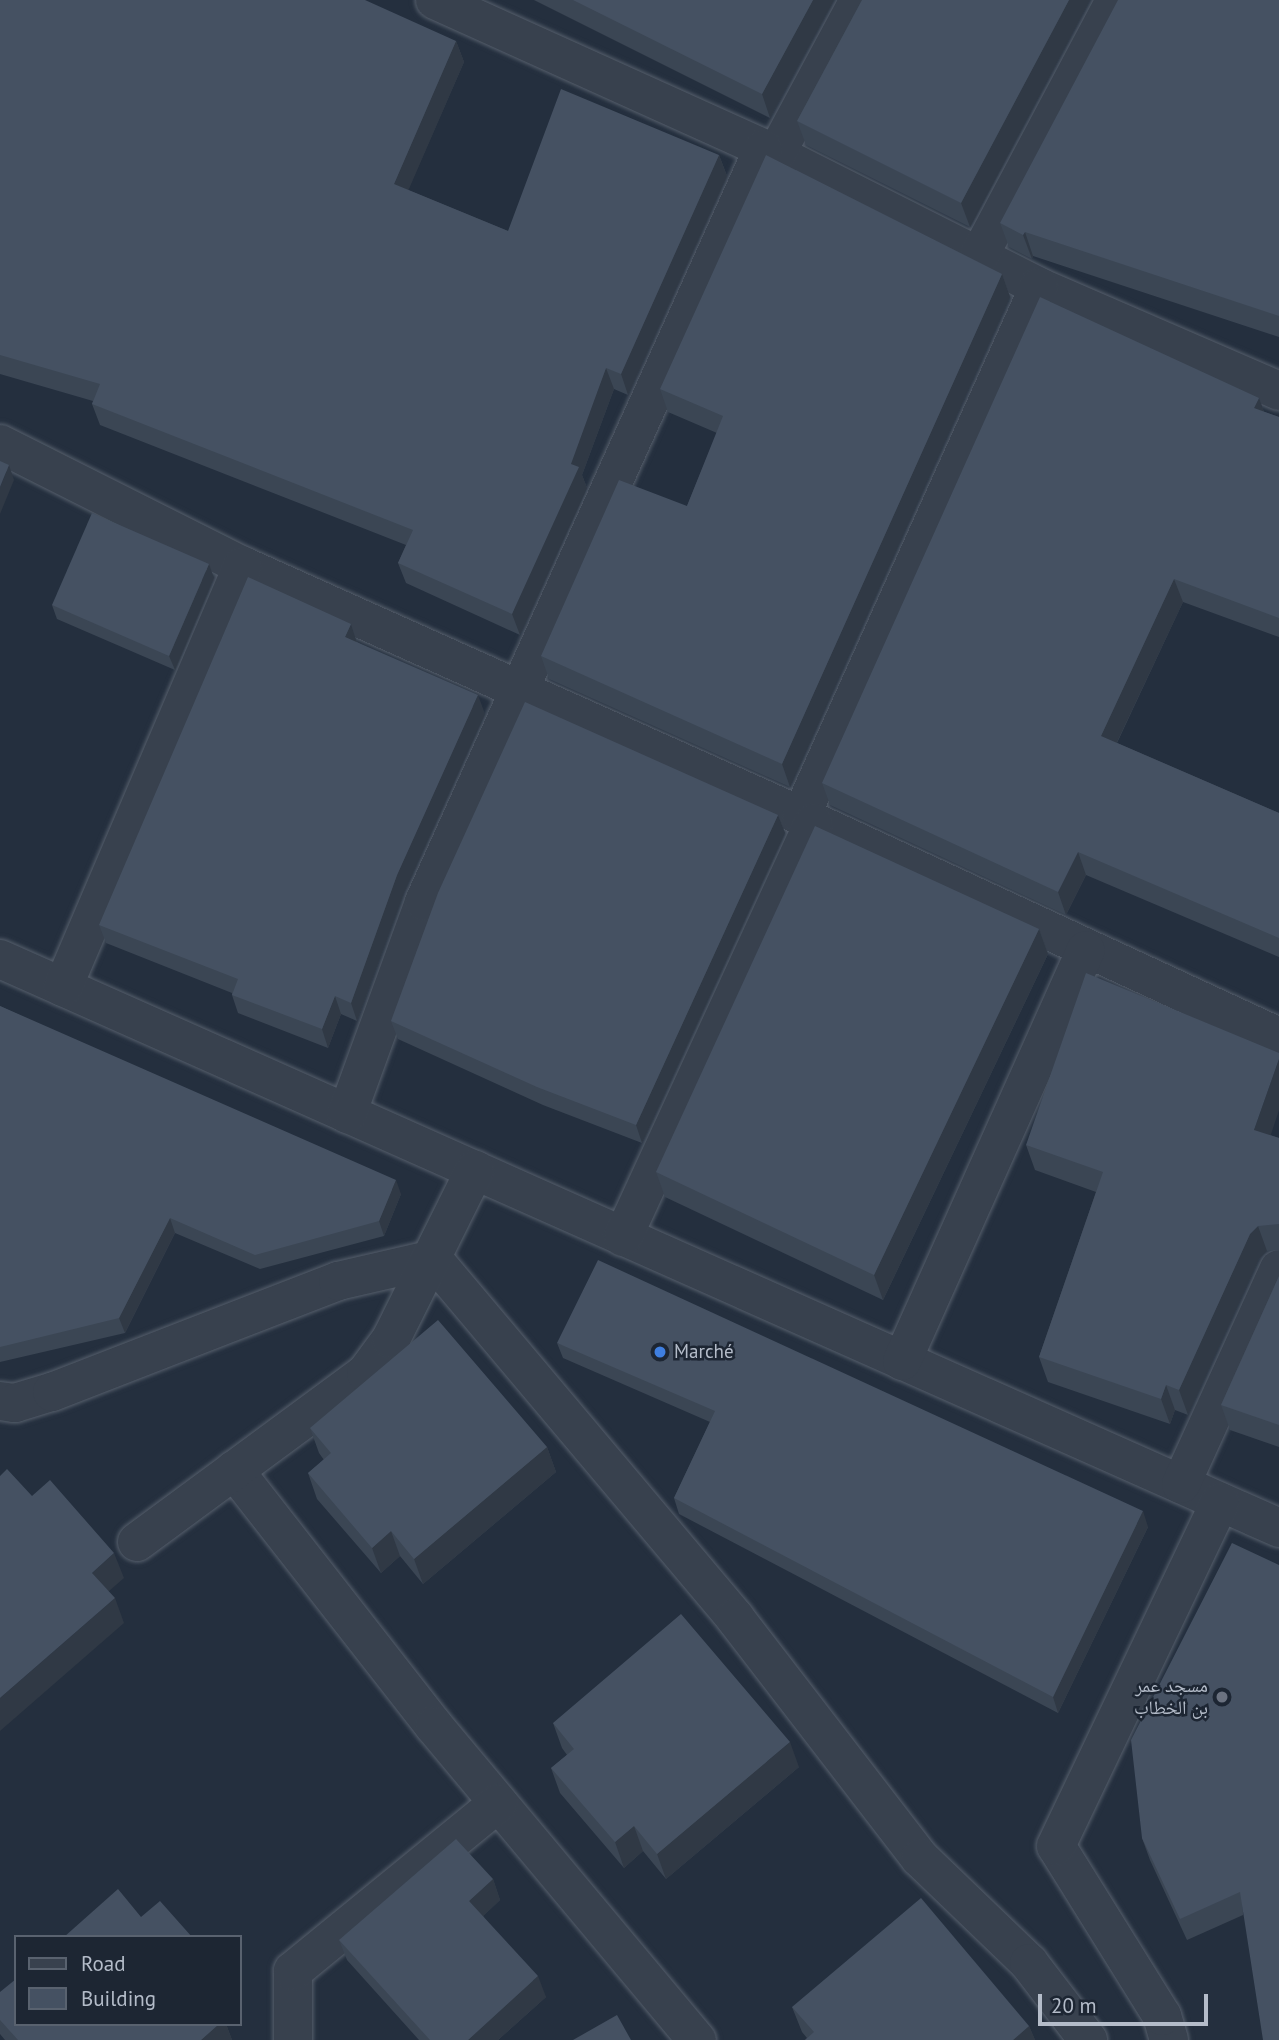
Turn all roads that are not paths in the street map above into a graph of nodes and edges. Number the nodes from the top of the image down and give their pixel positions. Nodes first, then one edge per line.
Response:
1 (435, 0) edge
2 (859, 0) edge
3 (1115, 0) edge
4 (769, 151) junction
5 (978, 258) junction
6 (1039, 287) junction
7 (1279, 391) edge
8 (0, 444) edge
9 (243, 566) junction
10 (519, 693) junction
11 (807, 820) junction
12 (1086, 950) junction
13 (0, 958) edge
14 (63, 987) junction
15 (1279, 1037) edge
16 (346, 1114) junction
17 (475, 1170) junction
18 (623, 1237) junction
19 (433, 1259) junction
20 (1279, 1269) edge
21 (902, 1361) junction
22 (0, 1401) edge
23 (234, 1470) junction
24 (1181, 1484) junction
25 (1220, 1502) junction
26 (1279, 1528) edge
27 (137, 1542) dead end
28 (498, 1803) junction
29 (293, 2040) edge
30 (697, 2040) edge
31 (1088, 2040) edge
32 (1170, 2040) edge

1 - 4 street
2 - 4 street
3 - 5 street
4 - 5 street
4 - 10 street
5 - 6 street
6 - 7 street
6 - 11 street
8 - 9 street
9 - 10 street
9 - 14 street
10 - 11 street
10 - 16 street
11 - 12 street
11 - 18 street
12 - 15 street
12 - 21 street
13 - 14 street
14 - 16 street
16 - 17 street
17 - 18 street
17 - 19 street
18 - 21 street
19 - 22 street
19 - 23 street
19 - 31 street
20 - 24 street
21 - 24 street
23 - 27 street
23 - 28 street
24 - 25 street
25 - 26 street
25 - 32 street
28 - 29 street
28 - 30 street

